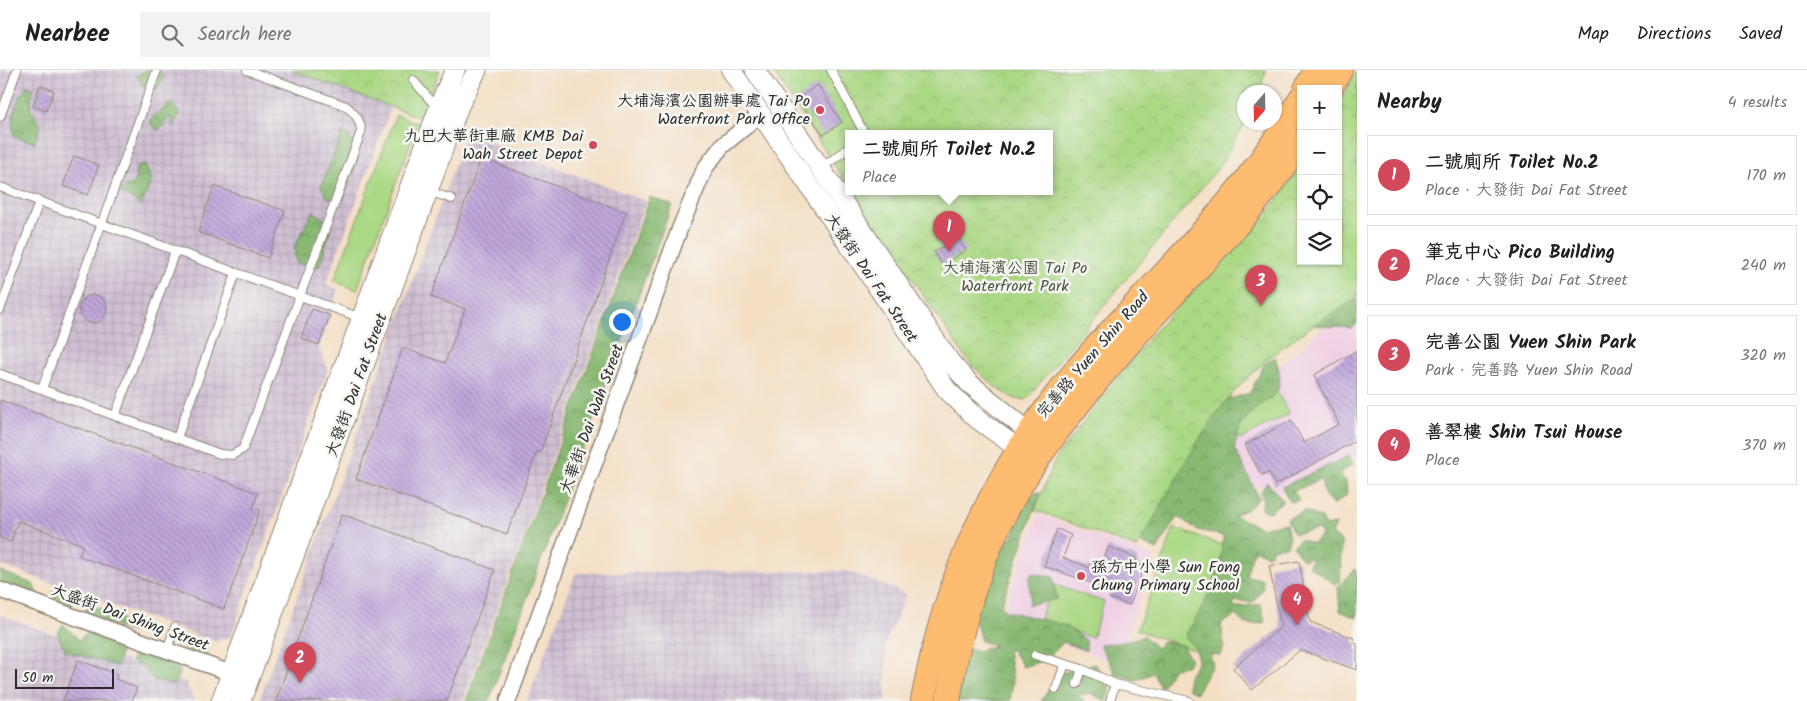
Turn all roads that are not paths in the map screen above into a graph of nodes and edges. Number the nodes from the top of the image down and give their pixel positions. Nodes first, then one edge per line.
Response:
1 (17, 70) edge
2 (157, 70) edge
3 (247, 70) edge
4 (455, 70) edge
5 (477, 70) edge
6 (731, 70) edge
7 (755, 70) edge
8 (831, 70) edge
9 (1316, 70) edge
10 (1340, 70) edge
11 (413, 80) dead end
12 (1308, 85) edge
13 (1332, 85) edge
14 (431, 101) dead end
15 (1297, 104) edge
16 (761, 114) junction
17 (0, 117) edge
18 (862, 130) edge
19 (1297, 147) edge
20 (845, 151) edge
21 (820, 168) junction
22 (0, 187) edge
23 (428, 191) junction
24 (452, 199) dead end
25 (39, 202) junction
26 (102, 224) junction
27 (175, 251) junction
28 (236, 273) junction
29 (300, 296) junction
30 (0, 310) edge
31 (371, 321) junction
32 (0, 374) edge
33 (42, 389) junction
34 (115, 416) junction
35 (177, 438) junction
36 (1035, 444) junction
37 (0, 590) edge
38 (175, 628) dead end
39 (167, 650) junction
40 (1035, 655) dead end
41 (1065, 664) junction
42 (1082, 669) junction
43 (230, 673) junction
44 (249, 679) junction
45 (1077, 684) dead end
46 (1116, 684) junction
47 (1056, 689) dead end
48 (220, 701) edge
49 (241, 701) edge
50 (508, 701) edge
51 (923, 701) edge
52 (948, 701) edge
53 (1110, 701) edge
54 (1189, 701) edge

1 - 17 lane
2 - 26 lane
3 - 29 lane
4 - 31 street, 大發街 Dai Fat Street
5 - 23 street, 大發街 Dai Fat Street
6 - 16 street, 大發街 Dai Fat Street
7 - 21 street, 大發街 Dai Fat Street
8 - 18 lane
9 - 12 main road
10 - 13 main road
11 - 14 lane
15 - 36 main road, 完善路 Yuen Shin Road
16 - 36 street, 大發街 Dai Fat Street
16 - 50 street, 大華街 Dai Wah Street
19 - 36 main road, 完善路 Yuen Shin Road
20 - 21 lane
21 - 36 street, 大發街 Dai Fat Street
22 - 25 lane
23 - 24 lane
23 - 31 street, 大發街 Dai Fat Street
25 - 26 lane
25 - 30 lane
26 - 27 lane
26 - 33 lane
27 - 28 lane
27 - 34 lane
28 - 29 lane
28 - 35 lane
29 - 31 lane
29 - 35 lane
31 - 43 street, 大發街 Dai Fat Street
31 - 44 street, 大發街 Dai Fat Street
32 - 33 lane
33 - 34 lane
34 - 35 lane
36 - 51 main road, 完善路 Yuen Shin Road
36 - 52 main road, 完善路 Yuen Shin Road
37 - 39 street, 大盛街 Dai Shing Street
38 - 39 lane
39 - 43 street, 大盛街 Dai Shing Street
40 - 41 lane
41 - 42 lane
41 - 47 lane
42 - 45 lane
42 - 46 lane
43 - 44 street, 大盛街 Dai Shing Street
43 - 48 street, 大發街 Dai Fat Street
44 - 49 street, 大發街 Dai Fat Street
46 - 53 lane
46 - 54 lane

